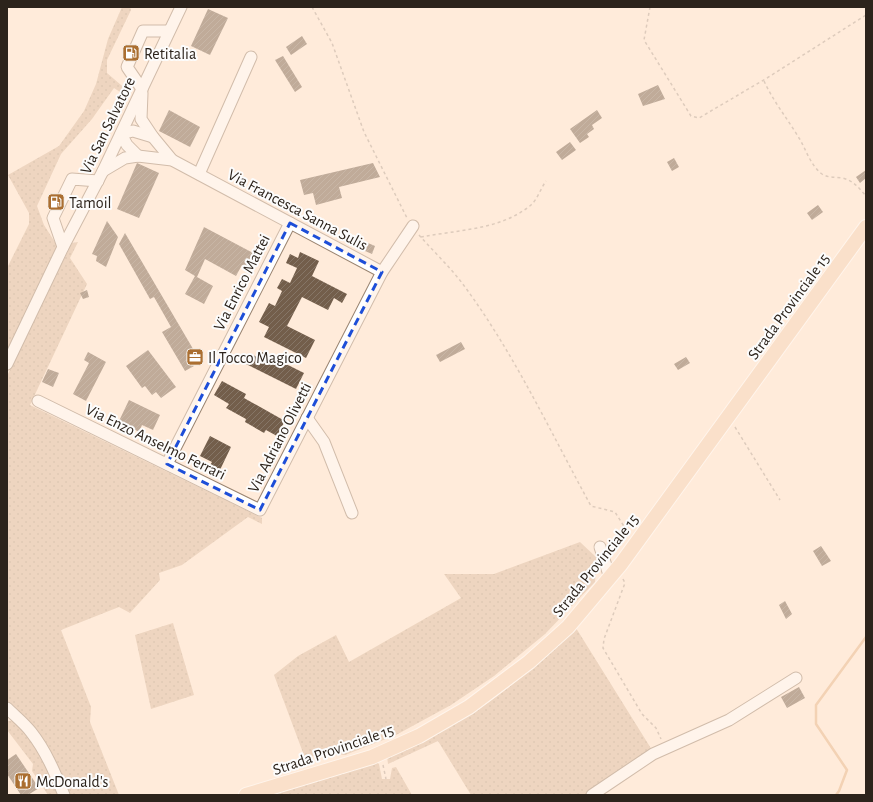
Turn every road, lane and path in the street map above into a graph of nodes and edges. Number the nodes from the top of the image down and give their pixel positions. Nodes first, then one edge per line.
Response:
1 (181, 7) edge
2 (312, 7) edge
3 (650, 7) edge
4 (866, 15) edge
5 (169, 31) junction
6 (251, 57) dead end
7 (763, 80) junction
8 (142, 89) junction
9 (121, 134) junction
10 (152, 137) junction
11 (138, 156) junction
12 (172, 160) junction
13 (199, 174) junction
14 (100, 176) junction
15 (546, 181) dead end
16 (866, 196) edge
17 (290, 223) junction
18 (413, 226) junction
19 (866, 227) edge
20 (421, 237) junction
21 (63, 247) junction
22 (382, 272) junction
23 (7, 364) edge
24 (38, 401) dead end
25 (307, 418) junction
26 (728, 418) junction
27 (167, 464) junction
28 (780, 500) dead end
29 (260, 510) joint
30 (352, 513) dead end
31 (623, 541) dead end
32 (600, 547) dead end
33 (613, 574) junction
34 (796, 678) dead end
35 (10, 713) edge
36 (664, 749) junction
37 (379, 754) junction
38 (386, 778) dead end
39 (64, 795) edge
40 (246, 795) edge
41 (592, 795) edge

1 - 5 street, Via San Salvatore
2 - 18 path
3 - 7 path
4 - 7 path
5 - 8 street, Via San Salvatore
5 - 8 street
6 - 13 street
7 - 16 path
8 - 9 street, Via San Salvatore
8 - 10 street, Via Francesca Sanna Sulis
9 - 10 street
9 - 11 street
9 - 14 street, Via San Salvatore
10 - 12 street, Via Francesca Sanna Sulis
11 - 12 street, Via Francesca Sanna Sulis
11 - 14 street, Via Francesca Sanna Sulis
12 - 13 street, Via Francesca Sanna Sulis
13 - 17 street, Via Francesca Sanna Sulis
14 - 21 street, Via San Salvatore
14 - 21 street
15 - 20 path
17 - 22 street, Via Francesca Sanna Sulis
17 - 27 street, Via Enrico Mattei
18 - 20 path
18 - 22 street, Via Adriano Olivetti
19 - 26 main road, Strada Provinciale 15
20 - 31 path
21 - 23 street, Via San Salvatore
22 - 25 street, Via Adriano Olivetti
24 - 27 street, Via Enzo Anselmo Ferrari
25 - 29 street, Via Adriano Olivetti
25 - 30 street
26 - 28 path
26 - 33 main road, Strada Provinciale 15
27 - 29 street, Via Enzo Anselmo Ferrari
32 - 33 street
33 - 36 path
33 - 37 main road, Strada Provinciale 15
34 - 36 street
35 - 39 street
36 - 41 street
37 - 38 path
37 - 40 main road, Strada Provinciale 15

